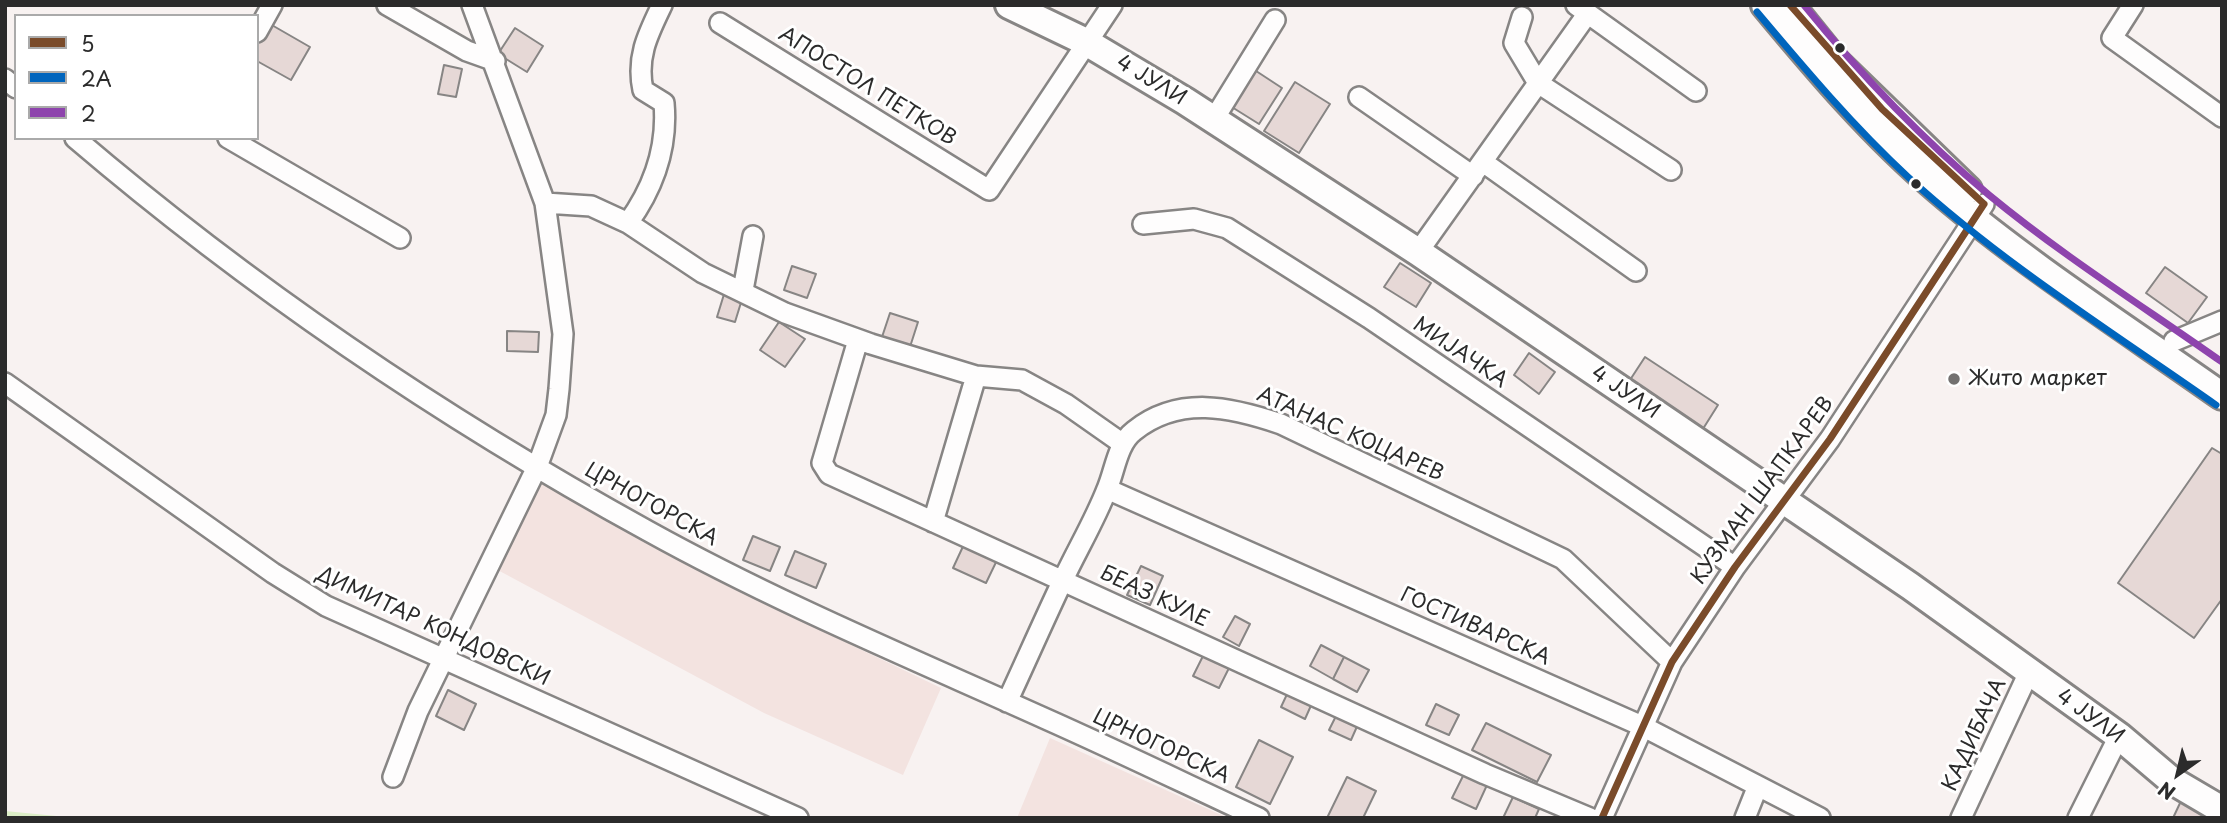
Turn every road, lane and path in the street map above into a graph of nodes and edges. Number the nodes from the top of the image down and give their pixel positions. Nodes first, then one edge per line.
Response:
1 (272, 5) edge
2 (387, 5) edge
3 (472, 5) edge
4 (662, 5) edge
5 (1009, 5) edge
6 (1112, 5) edge
7 (1765, 5) edge
8 (2133, 5) edge
9 (1793, 7) edge
10 (1582, 9) edge
11 (1522, 17) dead end
12 (1275, 20) dead end
13 (720, 23) dead end
14 (259, 28) edge
15 (1086, 42) junction
16 (495, 61) junction
17 (1538, 83) junction
18 (1696, 91) dead end
19 (1359, 97) dead end
20 (2222, 117) edge
21 (1214, 119) junction
22 (77, 140) edge
23 (231, 140) edge
24 (1478, 169) junction
25 (1671, 170) dead end
26 (545, 203) junction
27 (1980, 211) junction
28 (628, 223) junction
29 (1143, 224) dead end
30 (753, 236) dead end
31 (400, 238) dead end
32 (1418, 252) junction
33 (1636, 271) dead end
34 (743, 290) junction
35 (2222, 321) edge
36 (858, 340) junction
37 (2174, 341) junction
38 (2222, 375) edge
39 (976, 376) junction
40 (5, 383) edge
41 (2222, 396) edge
42 (1123, 444) junction
43 (537, 467) junction
44 (1107, 489) junction
45 (1786, 502) junction
46 (933, 522) junction
47 (1735, 567) junction
48 (1063, 580) junction
49 (444, 658) junction
50 (1672, 662) junction
51 (2029, 672) junction
52 (1007, 702) junction
53 (1642, 726) junction
54 (2119, 737) junction
55 (393, 777) dead end
56 (1757, 788) junction
57 (2222, 810) edge
58 (798, 818) edge
59 (1259, 818) edge
60 (1590, 818) edge
61 (1602, 818) edge
62 (1745, 818) edge
63 (1820, 818) edge
64 (1961, 818) edge
65 (2078, 818) edge

1 - 14 street
2 - 16 street
3 - 16 street
4 - 28 street
5 - 15 street, 4 ЈУЛИ
6 - 15 street
7 - 27 street
8 - 20 street
9 - 27 street
10 - 17 street
10 - 18 street
11 - 17 street
12 - 21 street
13 - 15 street, АПОСТОЛ ПЕТКОВ
15 - 21 street, 4 ЈУЛИ
16 - 26 street
17 - 24 street
17 - 25 street
19 - 24 street
21 - 32 street, 4 ЈУЛИ
22 - 43 street, ЦРНОГОРСКА
23 - 31 street
24 - 32 street
24 - 33 street
26 - 28 street
26 - 43 street
27 - 37 street
27 - 41 street
27 - 45 street, КУЗМАН ШАПКАРЕВ
28 - 34 street
29 - 47 street, МИЈАЧКА
30 - 34 street
32 - 45 street, 4 ЈУЛИ
34 - 36 street
35 - 37 street
36 - 39 street
36 - 46 street, БЕАЗ КУЛЕ
37 - 38 street
39 - 42 street
39 - 46 street
40 - 49 street, ДИМИТАР КОНДОВСКИ
42 - 44 street
42 - 50 street, АТАНАС КОЦАРЕВ
43 - 49 street
43 - 52 street, ЦРНОГОРСКА
44 - 48 street
44 - 53 street, ГОСТИВАРСКА
45 - 47 street, КУЗМАН ШАПКАРЕВ
45 - 51 street, 4 ЈУЛИ
46 - 48 street, БЕАЗ КУЛЕ
47 - 50 street, КУЗМАН ШАПКАРЕВ
48 - 52 street
48 - 60 street, БЕАЗ КУЛЕ
49 - 55 street
49 - 58 street, ДИМИТАР КОНДОВСКИ
50 - 53 street, КУЗМАН ШАПКАРЕВ
51 - 54 street, 4 ЈУЛИ
51 - 64 street, КАДИБАЧА
52 - 59 street, ЦРНОГОРСКА
53 - 56 street, ГОСТИВАРСКА
53 - 61 street, КУЗМАН ШАПКАРЕВ
54 - 57 street, 4 ЈУЛИ
54 - 65 street
56 - 62 street
56 - 63 street, ГОСТИВАРСКА

